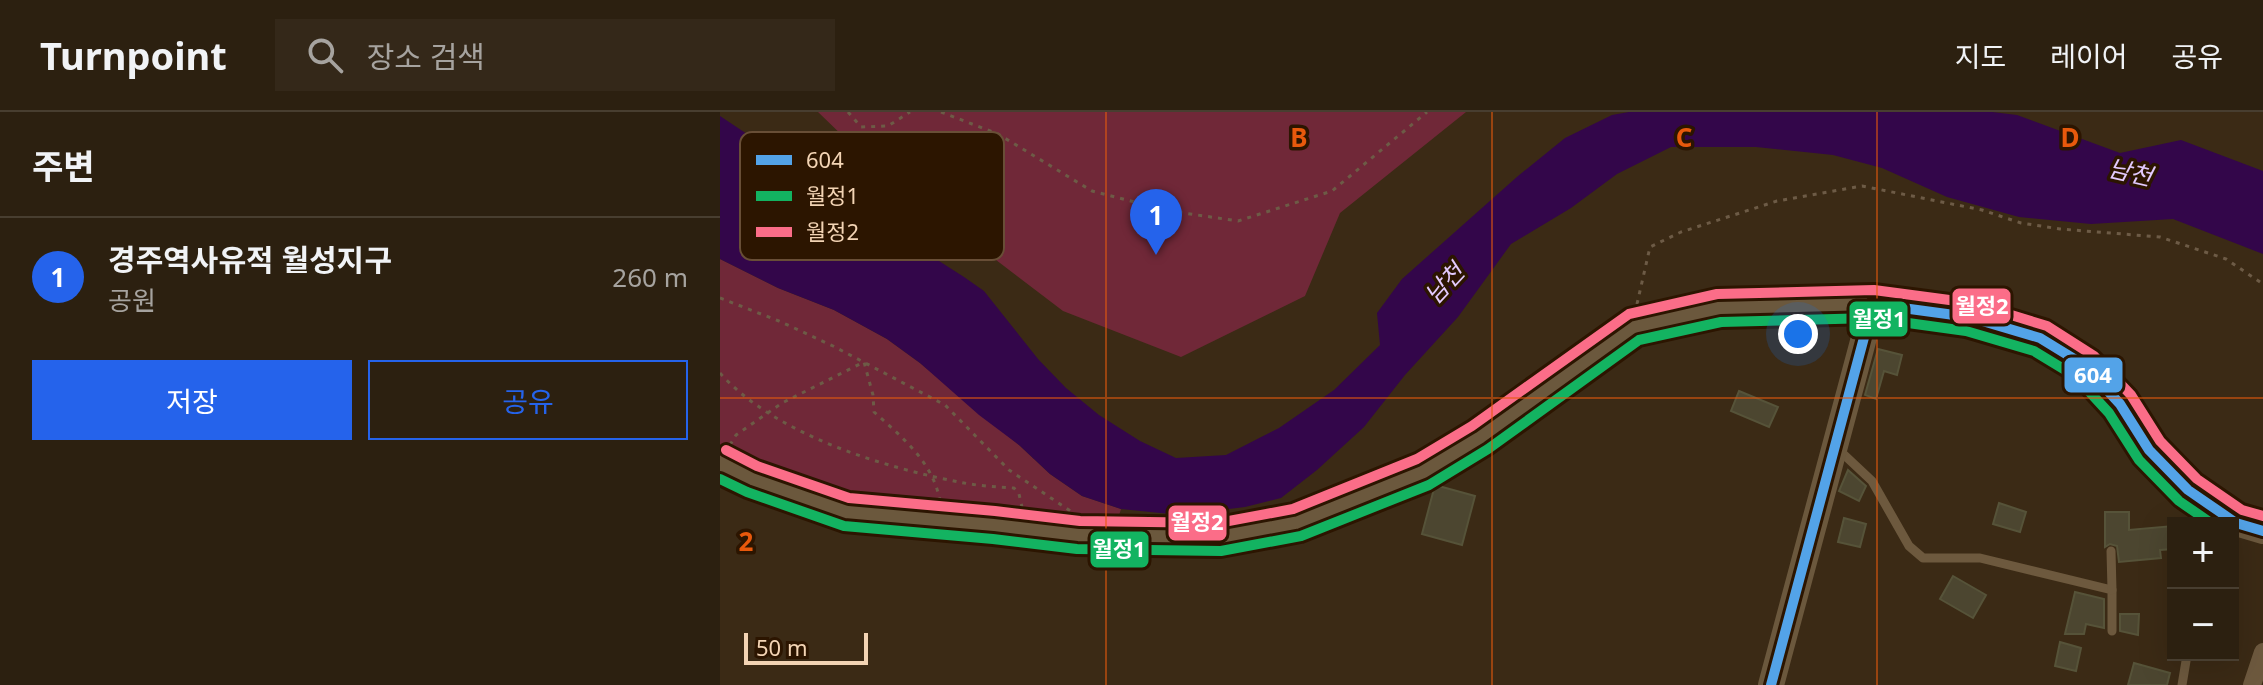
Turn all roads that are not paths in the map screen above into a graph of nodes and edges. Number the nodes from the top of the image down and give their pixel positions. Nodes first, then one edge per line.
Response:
1 (1873, 304) junction
2 (1834, 445) junction
3 (723, 457) edge
4 (2263, 531) edge
5 (2111, 551) dead end
6 (2112, 590) junction
7 (2112, 631) dead end
8 (2263, 652) edge
9 (2186, 661) edge
10 (1771, 685) edge
11 (2182, 685) edge
12 (2252, 685) edge

1 - 2 street
1 - 3 street
1 - 4 street
2 - 6 lane
2 - 10 street
5 - 6 lane
6 - 7 lane
8 - 12 street
9 - 11 lane

